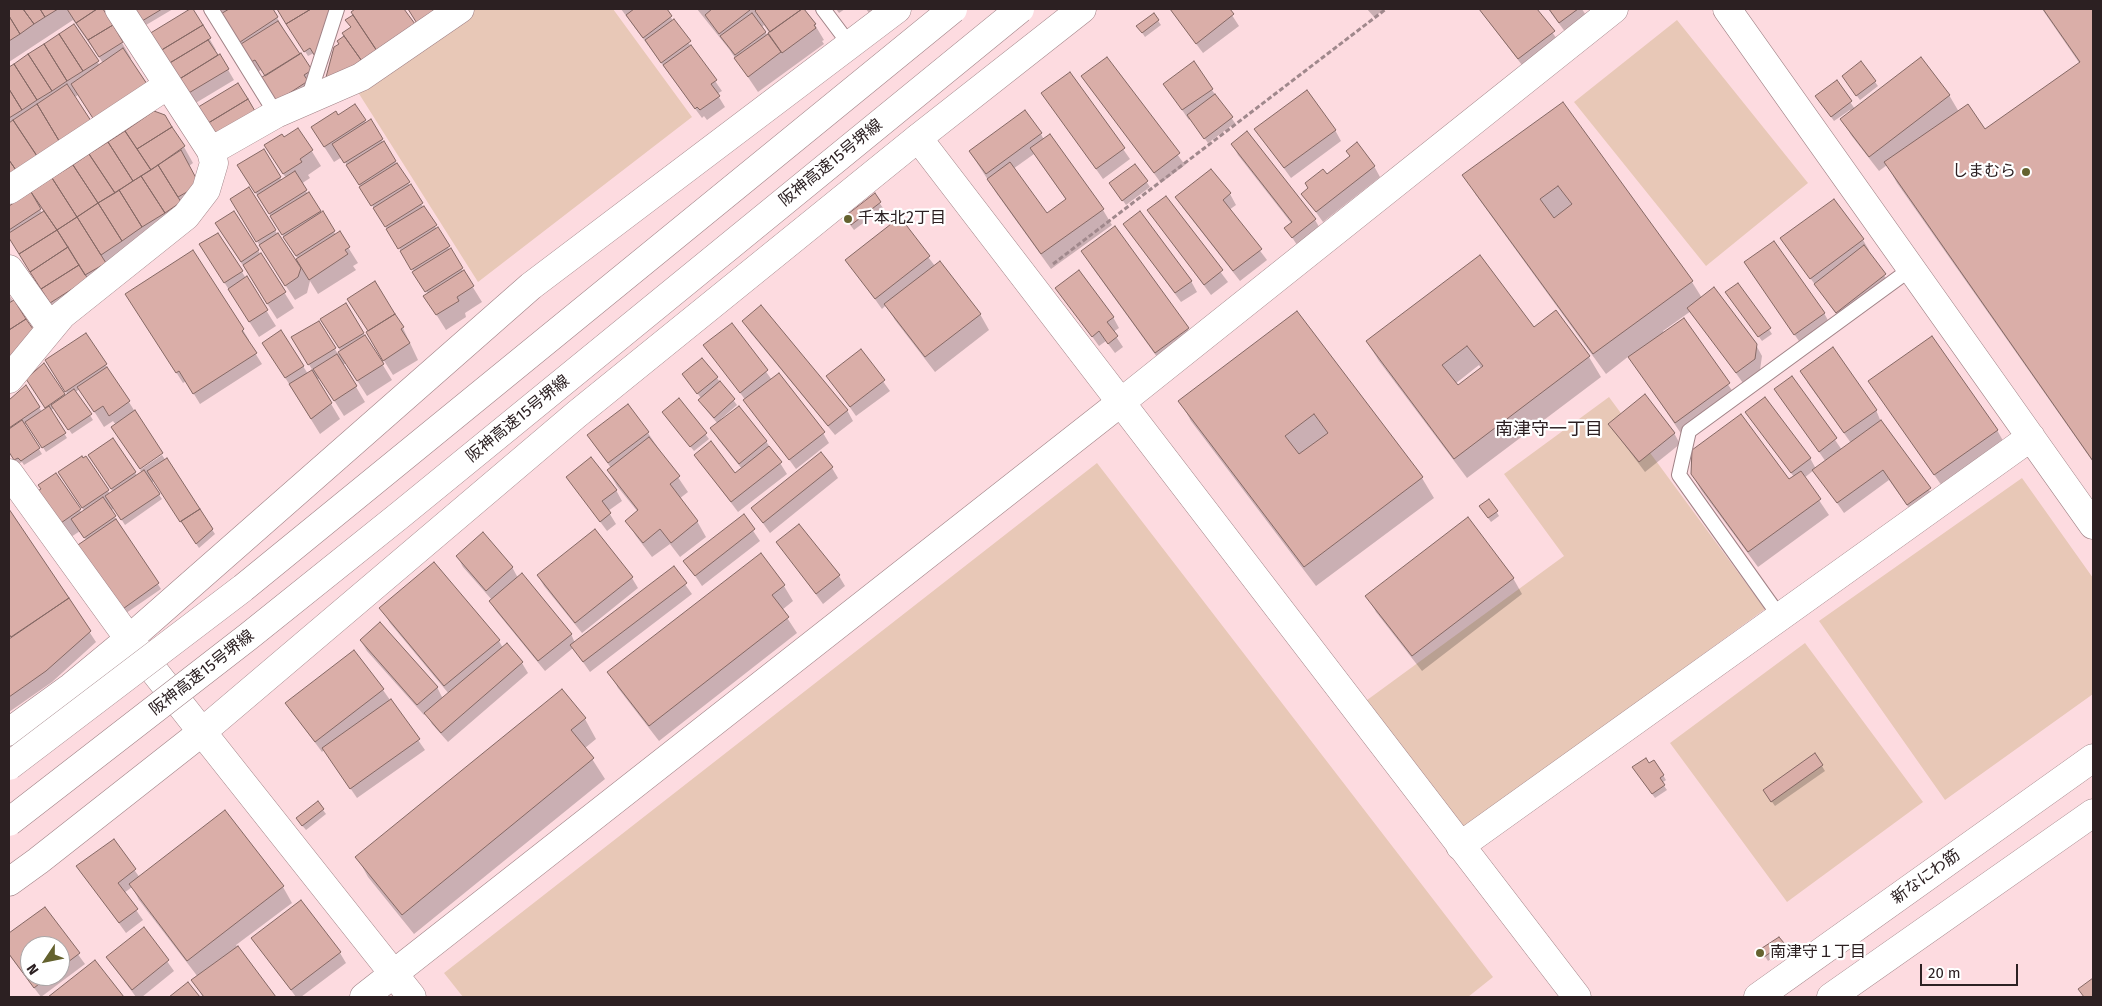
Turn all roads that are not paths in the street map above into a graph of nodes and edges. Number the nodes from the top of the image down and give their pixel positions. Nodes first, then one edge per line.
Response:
1 (119, 9) edge
2 (211, 9) edge
3 (337, 9) edge
4 (460, 9) edge
5 (823, 9) edge
6 (897, 9) edge
7 (953, 9) edge
8 (1020, 9) edge
9 (1082, 9) edge
10 (1614, 9) edge
11 (1727, 9) edge
12 (850, 45) junction
13 (168, 85) junction
14 (308, 99) junction
15 (276, 114) junction
16 (918, 138) junction
17 (211, 151) junction
18 (9, 190) edge
19 (1912, 268) junction
20 (9, 269) edge
21 (51, 328) junction
22 (9, 379) edge
23 (1120, 403) junction
24 (2031, 437) junction
25 (9, 474) edge
26 (2093, 525) edge
27 (1780, 617) junction
28 (129, 639) junction
29 (9, 732) edge
30 (202, 732) junction
31 (2093, 758) edge
32 (9, 766) edge
33 (2093, 813) edge
34 (9, 822) edge
35 (1460, 846) junction
36 (9, 882) edge
37 (394, 974) junction
38 (364, 997) edge
39 (412, 997) edge
40 (1577, 997) edge
41 (1758, 997) edge
42 (1831, 997) edge

1 - 13 main road
2 - 15 lane
3 - 14 lane
4 - 14 main road
5 - 12 lane
6 - 12 main road
7 - 32 main road, bridge
8 - 34 main road, 阪神高速15号堺線, bridge
9 - 16 main road
10 - 23 main road
11 - 19 main road
12 - 28 main road
13 - 17 main road
13 - 18 main road
14 - 15 main road
15 - 17 main road
16 - 23 main road
16 - 30 main road
17 - 21 main road
19 - 24 main road
19 - 27 lane
20 - 21 main road
21 - 22 main road
23 - 35 main road
23 - 37 main road
24 - 26 main road
24 - 27 main road
25 - 28 main road
27 - 35 main road
28 - 29 main road
28 - 30 main road
30 - 36 main road
30 - 37 main road
31 - 41 main road, 新なにわ筋
33 - 42 main road
35 - 40 main road
37 - 38 main road
37 - 39 main road

